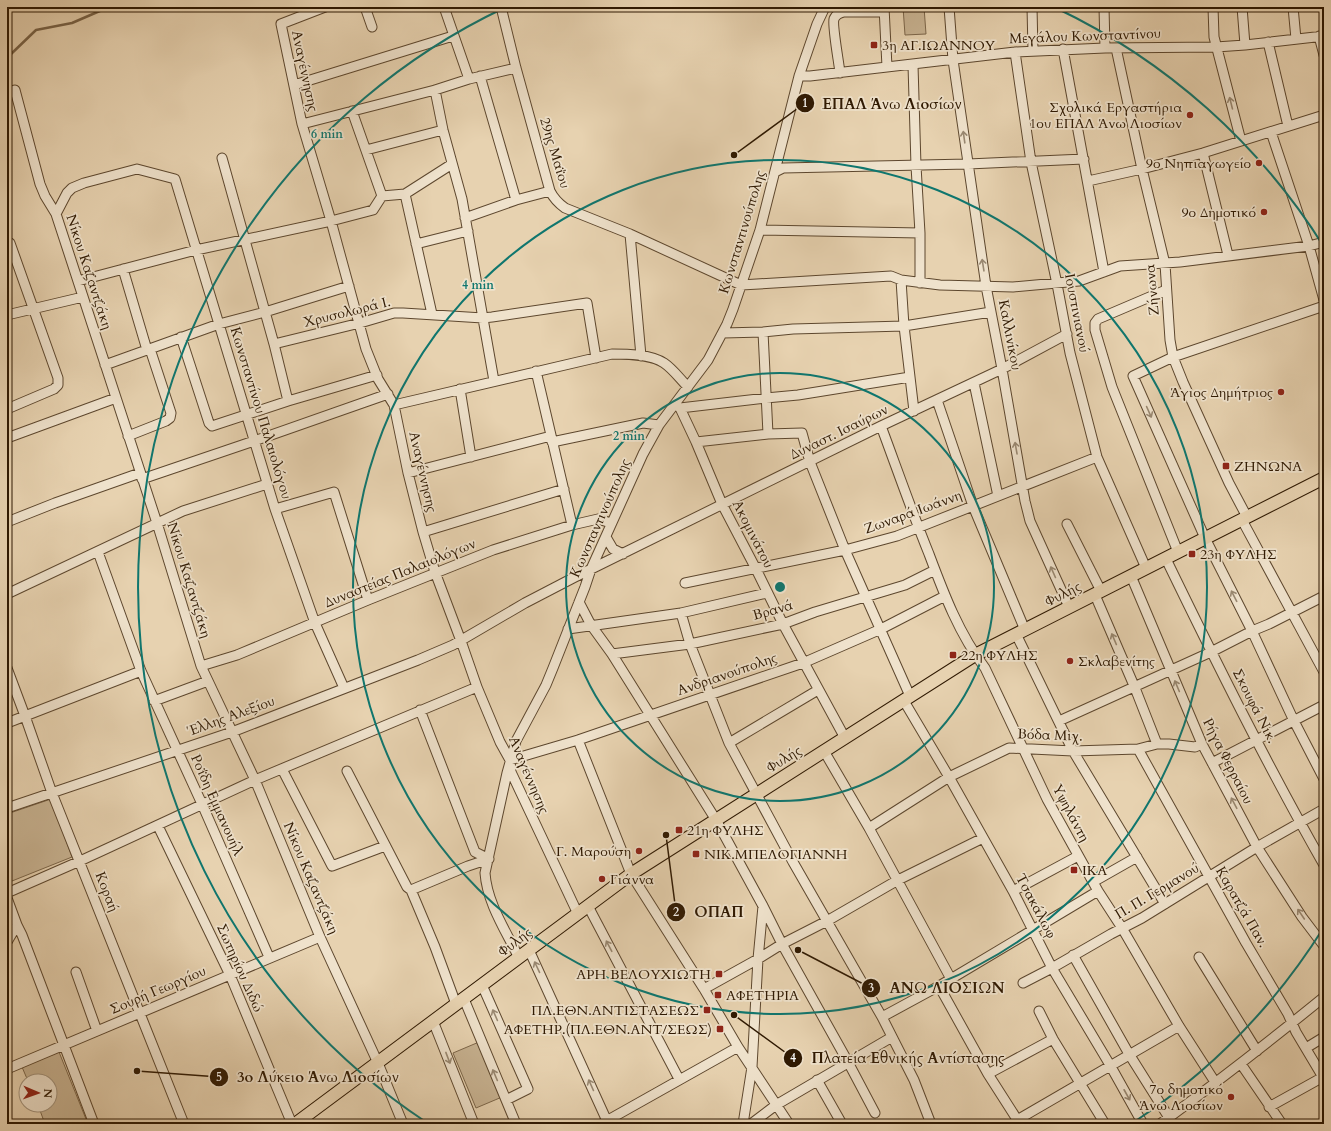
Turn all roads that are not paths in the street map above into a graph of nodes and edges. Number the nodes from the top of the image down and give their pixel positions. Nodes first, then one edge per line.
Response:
1 (325, 7) edge
2 (365, 7) edge
3 (444, 7) edge
4 (501, 7) edge
5 (825, 7) edge
6 (949, 7) edge
7 (1032, 7) edge
8 (1104, 7) edge
9 (1214, 7) edge
10 (1242, 7) edge
11 (1293, 7) edge
12 (884, 9) edge
13 (372, 27) dead end
14 (454, 36) junction
15 (1321, 36) edge
16 (1296, 39) junction
17 (1268, 42) junction
18 (1244, 45) junction
19 (1216, 46) junction
20 (1105, 48) junction
21 (1116, 48) junction
22 (1063, 49) junction
23 (1034, 51) junction
24 (1016, 52) junction
25 (1324, 55) edge
26 (953, 60) junction
27 (913, 64) junction
28 (887, 67) junction
29 (516, 68) junction
30 (840, 73) junction
31 (480, 76) junction
32 (799, 76) junction
33 (469, 79) junction
34 (294, 85) junction
35 (435, 90) junction
36 (11, 91) edge
37 (352, 111) junction
38 (1324, 116) edge
39 (302, 124) junction
40 (1288, 126) junction
41 (443, 130) junction
42 (1271, 132) junction
43 (1241, 141) junction
44 (366, 150) junction
45 (1202, 153) junction
46 (222, 158) dead end
47 (1084, 159) junction
48 (1031, 162) junction
49 (452, 164) junction
50 (968, 164) junction
51 (916, 166) junction
52 (1142, 169) junction
53 (775, 172) junction
54 (1088, 181) junction
55 (550, 191) junction
56 (405, 194) junction
57 (382, 196) junction
58 (516, 200) junction
59 (56, 214) junction
60 (465, 218) junction
61 (331, 221) junction
62 (760, 230) junction
63 (468, 231) junction
64 (920, 233) junction
65 (630, 234) junction
66 (245, 239) junction
67 (1324, 242) edge
68 (10, 243) dead end
69 (416, 244) junction
70 (1309, 246) junction
71 (196, 250) junction
72 (1228, 255) junction
73 (1164, 264) junction
74 (123, 269) junction
75 (1104, 272) junction
76 (901, 280) junction
77 (78, 281) junction
78 (920, 283) junction
79 (1057, 284) junction
80 (741, 285) junction
81 (349, 286) junction
82 (986, 286) junction
83 (1166, 290) junction
84 (83, 297) junction
85 (1324, 300) edge
86 (1324, 306) edge
87 (34, 309) junction
88 (265, 312) junction
89 (991, 312) junction
90 (432, 314) junction
91 (7, 315) edge
92 (483, 318) junction
93 (360, 323) junction
94 (219, 324) junction
95 (904, 326) junction
96 (763, 332) junction
97 (723, 333) junction
98 (1067, 334) junction
99 (181, 337) junction
100 (274, 344) junction
101 (148, 349) junction
102 (641, 356) junction
103 (1173, 357) junction
104 (596, 358) junction
105 (105, 365) junction
106 (1002, 369) junction
107 (536, 371) junction
108 (377, 375) junction
109 (910, 377) junction
110 (494, 381) junction
111 (974, 383) junction
112 (688, 387) junction
113 (460, 389) junction
114 (388, 394) junction
115 (116, 398) junction
116 (766, 398) junction
117 (937, 400) junction
118 (288, 401) junction
119 (394, 405) junction
120 (677, 406) junction
121 (7, 409) edge
122 (914, 411) junction
123 (247, 415) junction
124 (659, 425) junction
125 (881, 426) junction
126 (768, 434) junction
127 (128, 436) junction
128 (7, 438) edge
129 (552, 439) junction
130 (254, 441) junction
131 (696, 442) junction
132 (471, 457) junction
133 (1097, 458) junction
134 (810, 462) junction
135 (408, 473) junction
136 (141, 476) junction
137 (1324, 478) edge
138 (267, 484) junction
139 (1022, 487) junction
140 (564, 489) junction
141 (998, 496) junction
142 (722, 504) junction
143 (973, 506) junction
144 (275, 509) junction
145 (1244, 519) junction
146 (7, 522) edge
147 (157, 523) junction
148 (611, 523) junction
149 (1067, 524) dead end
150 (572, 525) junction
151 (919, 528) junction
152 (422, 532) junction
153 (606, 538) junction
154 (1205, 538) junction
155 (845, 550) junction
156 (98, 552) junction
157 (1178, 552) junction
158 (623, 554) junction
159 (1166, 559) junction
160 (1146, 568) junction
161 (591, 569) junction
162 (756, 569) junction
163 (935, 570) junction
164 (435, 572) junction
165 (1131, 576) junction
166 (685, 584) dead end
167 (768, 593) junction
168 (1098, 593) junction
169 (7, 594) edge
170 (866, 596) junction
171 (945, 596) junction
172 (1324, 596) edge
173 (368, 600) junction
174 (579, 602) junction
175 (1069, 607) junction
176 (1292, 612) junction
177 (680, 613) junction
178 (315, 623) junction
179 (783, 624) junction
180 (591, 625) junction
181 (568, 628) junction
182 (881, 629) junction
183 (1252, 631) junction
184 (1021, 632) junction
185 (461, 641) junction
186 (690, 644) junction
187 (1212, 652) junction
188 (612, 654) junction
189 (976, 655) junction
190 (803, 662) junction
191 (202, 666) junction
192 (7, 668) edge
193 (141, 671) junction
194 (1171, 671) junction
195 (1324, 672) edge
196 (208, 681) junction
197 (477, 686) junction
198 (344, 688) junction
199 (1135, 688) junction
200 (818, 690) junction
201 (711, 695) junction
202 (907, 698) junction
203 (154, 701) junction
204 (1324, 705) edge
205 (420, 710) junction
206 (650, 715) junction
207 (25, 716) junction
208 (1059, 721) junction
209 (1294, 721) junction
210 (7, 723) edge
211 (232, 732) junction
212 (845, 738) junction
213 (1256, 739) junction
214 (578, 740) junction
215 (729, 743) junction
216 (1157, 744) junction
217 (1202, 744) junction
218 (1024, 749) junction
219 (1138, 749) junction
220 (177, 750) junction
221 (824, 751) junction
222 (1073, 751) junction
223 (510, 760) junction
224 (1212, 763) junction
225 (282, 769) junction
226 (347, 771) dead end
227 (949, 777) junction
228 (1324, 779) edge
229 (255, 780) junction
230 (517, 786) junction
231 (504, 790) junction
232 (52, 793) junction
233 (756, 795) junction
234 (202, 804) junction
235 (7, 808) edge
236 (1324, 809) edge
237 (716, 820) junction
238 (1300, 822) junction
239 (158, 826) junction
240 (870, 828) junction
241 (983, 838) junction
242 (386, 846) junction
243 (1257, 847) junction
244 (1078, 856) junction
245 (1137, 857) junction
246 (489, 859) junction
247 (80, 861) junction
248 (1324, 865) edge
249 (631, 874) junction
250 (1209, 877) junction
251 (898, 880) junction
252 (1093, 882) junction
253 (411, 890) junction
254 (1013, 891) junction
255 (1098, 891) junction
256 (7, 893) edge
257 (7, 898) edge
258 (1165, 904) junction
259 (588, 906) junction
260 (763, 906) junction
261 (578, 914) junction
262 (827, 921) junction
263 (17, 924) junction
264 (7, 927) edge
265 (1122, 928) junction
266 (1034, 929) junction
267 (320, 937) junction
268 (7, 942) edge
269 (782, 944) junction
270 (1324, 946) edge
271 (529, 950) junction
272 (1073, 955) junction
273 (270, 957) junction
274 (1199, 957) dead end
275 (519, 958) junction
276 (758, 959) junction
277 (1052, 968) junction
278 (76, 972) dead end
279 (230, 975) junction
280 (950, 979) junction
281 (1024, 983) dead end
282 (482, 985) junction
283 (939, 986) junction
284 (704, 989) junction
285 (1324, 997) edge
286 (460, 1002) junction
287 (1039, 1012) dead end
288 (139, 1013) junction
289 (882, 1017) junction
290 (433, 1021) junction
291 (1292, 1023) junction
292 (1179, 1026) junction
293 (96, 1031) junction
294 (892, 1037) junction
295 (1324, 1037) edge
296 (1053, 1039) junction
297 (64, 1045) junction
298 (738, 1047) junction
299 (1306, 1048) junction
300 (1257, 1051) junction
301 (1129, 1054) junction
302 (848, 1062) junction
303 (378, 1063) junction
304 (1241, 1064) junction
305 (1110, 1065) junction
306 (752, 1067) junction
307 (7, 1069) edge
308 (988, 1074) junction
309 (1324, 1078) edge
310 (679, 1079) junction
311 (817, 1080) junction
312 (1215, 1082) junction
313 (1081, 1084) junction
314 (506, 1100) junction
315 (776, 1105) junction
316 (1269, 1107) junction
317 (875, 1113) dead end
318 (309, 1120) edge
319 (1171, 1121) edge
320 (1018, 1122) edge
321 (1324, 1122) edge
322 (604, 1123) edge
323 (94, 1124) edge
324 (184, 1124) edge
325 (292, 1124) edge
326 (295, 1124) edge
327 (403, 1124) edge
328 (474, 1124) edge
329 (516, 1124) edge
330 (743, 1124) edge
331 (751, 1124) edge
332 (789, 1124) edge
333 (842, 1124) edge
334 (931, 1124) edge
335 (1105, 1124) edge
336 (1143, 1124) edge
337 (1160, 1124) edge
338 (1282, 1124) edge
339 (1320, 1124) edge

1 - 34 street, Αναγέννησης
2 - 13 street
3 - 14 street
4 - 29 street, 29ης Μαΐου
5 - 32 street, Κωνσταντινούπολης
6 - 26 street, Καλλινίκου
7 - 23 street
8 - 20 street
9 - 19 street
10 - 18 street
11 - 16 street
12 - 28 street
12 - 30 street
14 - 33 street
14 - 34 street
15 - 16 street, Μεγάλου Κωνσταντίνου
15 - 25 street
16 - 17 street, Μεγάλου Κωνσταντίνου
17 - 18 street, Μεγάλου Κωνσταντίνου
17 - 40 street
18 - 19 street, Μεγάλου Κωνσταντίνου
19 - 21 street, Μεγάλου Κωνσταντίνου
43 -> 19 street
20 - 21 street, Μεγάλου Κωνσταντίνου
20 - 22 street, Μεγάλου Κωνσταντίνου
21 - 52 street, Ζήνωνα
22 - 23 street, Μεγάλου Κωνσταντίνου
22 - 47 street
23 - 24 street, Μεγάλου Κωνσταντίνου
24 - 26 street, Μεγάλου Κωνσταντίνου
24 - 48 street, Ιουστινιανού
26 - 27 street, Μεγάλου Κωνσταντίνου
50 -> 26 street, Καλλινίκου
27 - 28 street, Μεγάλου Κωνσταντίνου
27 - 51 street
28 - 30 street, Μεγάλου Κωνσταντίνου
29 - 31 street
29 - 55 street, 29ης Μαΐου
30 - 32 street, Μεγάλου Κωνσταντίνου
31 - 33 street
31 - 58 street
32 - 53 street, Κωνσταντινούπολης
33 - 35 street
34 - 39 street, Αναγέννησης
35 - 37 street
35 - 41 street
36 - 59 street, Νίκου Καζαντζάκη
37 - 39 street
37 - 44 street
38 - 40 street
39 - 61 street, Αναγέννησης
40 - 42 street
41 - 44 street
41 - 49 street
42 - 43 street
42 - 70 street
43 - 45 street
44 - 57 street
45 - 52 street
45 - 72 street
46 - 66 street
47 - 48 street
47 - 54 street
48 - 50 street
48 - 79 street, Ιουστινιανού
49 - 56 street
49 - 60 street
50 - 51 street
82 -> 50 street, Καλλινίκου
51 - 53 street
51 - 64 street
52 - 54 street
52 - 73 street, Ζήνωνα
53 - 62 street, Κωνσταντινούπολης
54 - 75 street
55 - 58 street
55 - 65 street, 29ης Μαΐου
56 - 57 street
56 - 69 street
57 - 61 street
58 - 60 street
59 - 71 street, Κωνσταντίνου Παλαιολόγου
59 - 77 street, Νίκου Καζαντζάκη
60 - 63 street
61 - 66 street
61 - 81 street, Αναγέννησης
62 - 64 street
62 - 80 street, Κωνσταντινούπολης
63 - 69 street
63 - 92 street
64 - 78 street
65 - 80 street, 29ης Μαΐου
65 - 102 street
66 - 71 street
66 - 88 street
67 - 70 street
68 - 87 street
69 - 90 street
70 - 72 street
70 - 85 street
71 - 74 street
71 - 94 street, Κωνσταντίνου Παλαιολόγου
72 - 73 street
73 - 75 street
73 - 83 street, Ζήνωνα
74 - 77 street
74 - 101 street
75 - 79 street
76 - 78 street
76 - 80 street
76 - 95 street
77 - 84 street, Νίκου Καζαντζάκη
78 - 82 street
79 - 82 street
79 - 98 street, Ιουστινιανού
80 - 97 street, Κωνσταντινούπολης
81 - 88 street
81 - 93 street, Αναγέννησης
82 - 89 street, Καλλινίκου
83 - 103 street, Ζήνωνα
83 - 157 street
84 - 87 street
84 - 105 street, Νίκου Καζαντζάκη
86 - 103 street
87 - 91 street
87 - 121 street
88 - 94 street
88 - 100 street
89 - 95 street
89 - 106 street, Καλλινίκου
90 - 92 street, Χρυσολωρά Ι.
90 - 93 street, Χρυσολωρά Ι.
92 - 104 street, Χρυσολωρά Ι.
92 - 110 street
93 - 100 street, Χρυσολωρά Ι.
93 - 108 street, Αναγέννησης
94 - 99 street
94 - 123 street, Κωνσταντίνου Παλαιολόγου
95 - 96 street
95 - 109 street
96 - 97 street
96 - 116 street
97 - 112 street, Κωνσταντινούπολης
98 - 106 street, Δυναστ. Ισαύρων
98 - 133 street, Ιουστινιανού
99 - 101 street
99 - 123 street
100 - 118 street
101 - 105 street
101 - 127 street
102 - 104 street
102 - 112 street
103 - 145 street, Ζήνωνα
103 -> 154 street
104 - 107 street
105 - 115 street, Νίκου Καζαντζάκη
106 - 111 street, Δυναστ. Ισαύρων
139 -> 106 street, Καλλινίκου
107 - 110 street
107 - 129 street
108 - 114 street, Αναγέννησης
108 - 118 street
109 - 116 street
109 - 122 street
110 - 113 street
111 - 117 street, Δυναστ. Ισαύρων
111 - 141 street
112 - 120 street, Κωνσταντινούπολης
113 - 119 street
113 - 132 street
114 - 119 street, Αναγέννησης
114 - 130 street
115 - 127 street, Νίκου Καζαντζάκη
115 - 128 street
116 - 120 street
116 - 126 street
117 - 122 street, Δυναστ. Ισαύρων
117 - 143 street
118 - 123 street
119 - 135 street, Αναγέννησης
120 - 124 street, Κωνσταντινούπολης
120 - 131 street, Ακομινάτου
122 - 125 street, Δυναστ. Ισαύρων
123 - 130 street, Κωνσταντίνου Παλαιολόγου
124 - 129 street
124 - 148 street, Κωνσταντινούπολης
125 - 134 street, Δυναστ. Ισαύρων
125 - 151 street, Υψηλάντη
126 - 131 street
126 - 134 street, Τσακάλωφ
127 - 136 street, Νίκου Καζαντζάκη
129 - 132 street
129 - 140 street
130 - 136 street
130 - 138 street, Κωνσταντίνου Παλαιολόγου
131 - 142 street, Ακομινάτου
132 - 135 street
133 - 139 street, Ζωναρά Ιωάννη
133 - 160 street, Ιουστινιανού
134 - 142 street, Δυναστ. Ισαύρων
134 - 155 street, Τσακάλωφ
135 - 152 street, Αναγέννησης
136 - 146 street
136 - 147 street, Νίκου Καζαντζάκη
137 - 145 main road, Φυλής
138 - 144 street, Κωνσταντίνου Παλαιολόγου
138 - 147 street
139 - 141 street, Ζωναρά Ιωάννη
175 -> 139 street, Καλλινίκου
140 - 150 street
140 - 152 street
141 - 143 street, Ζωναρά Ιωάννη
142 - 158 street, Δυναστ. Ισαύρων
142 - 162 street, Ακομινάτου
143 - 151 street, Ζωναρά Ιωάννη
143 - 184 street
144 - 173 street
144 - 178 street, Κωνσταντίνου Παλαιολόγου
145 - 154 main road, Φυλής
145 - 176 street, Ζήνωνα
147 - 156 street
147 - 191 street, Νίκου Καζαντζάκη
148 - 150 street, Δυναστείας Παλαιολόγων
148 - 153 street, Κωνσταντινούπολης
149 - 168 street
150 - 164 street, Δυναστείας Παλαιολόγων
151 - 155 street, Ζωναρά Ιωάννη
151 - 163 street, Υψηλάντη
152 - 164 street, Αναγέννησης
153 - 158 street
153 - 161 street, Κωνσταντινούπολης
154 - 157 main road, Φυλής
183 -> 154 street
155 - 162 street, Ζωναρά Ιωάννη
155 - 170 street, Τσακάλωφ
156 - 169 street
156 - 193 street, Ροΐδη Εμμανουήλ
157 - 159 main road, Φυλής
158 - 161 street, Δυναστ. Ισαύρων
159 - 160 main road, Φυλής
159 - 187 street, Σκουφά Νικ.
160 - 165 main road, Φυλής
161 - 174 street, Κωνσταντινούπολης
161 - 185 street, Δυναστ. Ισαύρων
162 - 166 street, Ζωναρά Ιωάννη
162 - 167 street, Ακομινάτου
163 - 170 street, Βρανά
163 - 171 street, Υψηλάντη
164 - 173 street, Δυναστείας Παλαιολόγων
164 - 185 street, Αναγέννησης
165 - 168 main road, Φυλής
165 - 194 street, Ρήγα Φερραίου
167 - 177 street
167 - 179 street, Ακομινάτου
168 - 175 main road, Φυλής
199 -> 168 street
170 - 179 street, Βρανά
170 - 182 street, Τσακάλωφ
171 - 182 street, Ανδριανούπολης
171 - 189 street, Υψηλάντη
172 - 176 street
173 - 178 street, Δυναστείας Παλαιολόγων
174 - 180 street
174 - 181 street, Κωνσταντινούπολης
175 - 184 main road, Φυλής
176 - 183 street
176 - 195 street, Ζήνωνα
177 - 180 street
177 - 186 street
178 - 191 street, Δυναστείας Παλαιολόγων
178 - 198 street, Κωνσταντίνου Παλαιολόγου
179 - 186 street, Βρανά
179 - 190 street, Ακομινάτου
180 - 181 street
180 - 188 street
181 - 223 street, Κωνσταντινούπολης
182 - 190 street, Ανδριανούπολης
182 - 202 street, Τσακάλωφ
183 - 187 street
183 - 209 street
184 - 189 main road, Φυλής
184 - 208 street
185 - 197 street, Αναγέννησης
185 - 198 street, Έλλης Αλεξίου
186 - 188 street, Βρανά
186 - 201 street
187 - 194 street
187 - 213 street, Σκουφά Νικ.
188 - 206 street
189 - 202 main road, Φυλής
189 - 218 street, Υψηλάντη
190 - 200 street, Ακομινάτου
190 - 201 street, Ανδριανούπολης
191 - 196 street, Νίκου Καζαντζάκη
192 - 207 street, Κοραή
193 - 203 street, Ροΐδη Εμμανουήλ
193 - 207 street
194 - 199 street
217 -> 194 street, Ρήγα Φερραίου
196 - 203 street
196 - 211 street, Νίκου Καζαντζάκη
197 - 205 street
197 - 223 street, Αναγέννησης
198 - 211 street, Έλλης Αλεξίου
199 - 208 street
199 - 216 street
200 - 212 street, Ακομινάτου
200 - 215 street
201 - 206 street, Ανδριανούπολης
201 - 215 street
202 - 212 main road, Φυλής
202 - 227 street, Τσακάλωφ
203 - 220 street, Ροΐδη Εμμανουήλ
204 - 209 street
205 - 225 street
205 - 246 street
206 - 214 street, Ανδριανούπολης
206 - 237 street
207 - 210 street
207 - 232 street, Κοραή
208 - 222 street
209 - 213 street
209 - 228 street
211 - 220 street, Έλλης Αλεξίου
211 - 229 street, Νίκου Καζαντζάκη
212 - 221 main road, Φυλής
213 - 224 street
213 - 238 street, Σκουφά Νικ.
214 - 223 street, Ανδριανούπολης
214 - 249 street
215 - 233 street
216 - 217 street, Βόδα Μιχ.
216 - 219 street, Βόδα Μιχ.
217 - 224 street, Ρήγα Φερραίου
218 - 222 street, Βόδα Μιχ.
218 - 227 street, Βόδα Μιχ.
218 - 244 street, Υψηλάντη
219 - 222 street, Βόδα Μιχ.
219 - 250 street, Καρατζά Παν.
220 - 232 street, Έλλης Αλεξίου
220 - 234 street, Ροΐδη Εμμανουήλ
221 - 233 main road, Φυλής
221 - 240 street
222 - 245 street
223 - 230 street, Αναγέννησης
223 - 231 street, Κωνσταντινούπολης
243 -> 224 street, Ρήγα Φερραίου
225 - 229 street
225 - 242 street
226 - 242 street
227 - 240 street, Βόδα Μιχ.
227 - 241 street, Τσακάλωφ
229 - 234 street
229 - 267 street, Νίκου Καζαντζάκη
230 - 231 street
230 - 261 street, Αναγέννησης
231 - 246 street, Κωνσταντινούπολης
232 - 235 street, Έλλης Αλεξίου
232 - 247 street, Κοραή
233 - 237 main road, Φυλής
233 - 262 street
234 - 239 street
234 - 273 street, Ροΐδη Εμμανουήλ
236 - 238 street, Π. Π. Γερμανού
237 - 249 main road, Φυλής
237 - 260 street
238 - 243 street, Π. Π. Γερμανού
238 - 248 street, Σκουφά Νικ.
239 - 247 street
239 - 279 street, Σωτηρίου Διδώ
240 - 251 street
241 - 251 street
241 - 254 street, Τσακάλωφ
242 - 253 street
243 - 250 street, Π. Π. Γερμανού
270 -> 243 street, Ρήγα Φερραίου
244 - 252 street, Υψηλάντη
244 - 254 street
245 - 252 street
245 - 258 street
246 - 253 street
246 - 275 street, Κωνσταντινούπολης
247 - 256 street
247 - 288 street, Κοραή
249 - 259 main road, Φυλής
249 - 284 street
250 - 258 street, Π. Π. Γερμανού
250 - 291 street, Καρατζά Παν.
251 - 262 street
251 - 280 street
252 - 255 street, Υψηλάντη
253 - 286 street
254 - 266 street, Τσακάλωφ
255 - 265 street, Υψηλάντη
255 - 266 street
257 - 263 street
258 - 265 street, Π. Π. Γερμανού
259 - 261 main road, Φυλής
310 -> 259 street
260 - 269 street
260 - 276 street
261 - 271 main road, Φυλής
262 - 269 street
262 - 289 street
263 - 264 street
263 - 268 street
263 - 297 street
265 - 272 street, Π. Π. Γερμανού
265 - 292 street, Υψηλάντη
266 - 277 street, Τσακάλωφ
266 - 280 street
267 - 273 street, Σουρή Γεωργίου
267 - 303 street, Νίκου Καζαντζάκη
269 - 276 street
269 - 302 street
271 - 275 main road, Φυλής
322 -> 271 street
272 - 277 street, Π. Π. Γερμανού
272 - 301 street
273 - 279 street, Σουρή Γεωργίου
274 - 300 street
275 - 282 main road, Φυλής
276 - 284 street
276 - 306 street
277 - 281 street, Π. Π. Γερμανού
277 - 305 street, Τσακάλωφ
278 - 293 street
279 - 288 street, Σουρή Γεωργίου
279 - 325 street, Σωτηρίου Διδώ
280 - 283 street
282 - 286 main road, Φυλής
314 -> 282 street
283 - 289 street
283 - 308 street
284 - 298 street
285 - 291 street
286 - 290 main road, Φυλής
314 -> 286 street
287 - 296 street
288 - 293 street, Σουρή Γεωργίου
288 - 324 street, Κοραή
289 - 294 street
290 - 303 main road, Φυλής
290 -> 328 street
291 - 299 street, Καρατζά Παν.
291 - 300 street
292 - 301 street
292 - 312 street, Υψηλάντη
293 - 297 street, Σουρή Γεωργίου
294 - 302 street
294 - 334 street
295 - 299 street
296 - 308 street
296 - 313 street
297 - 307 street, Σουρή Γεωργίου
297 - 323 street
298 - 306 street
298 - 310 street
299 - 309 street, Καρατζά Παν.
300 - 304 street
301 - 305 street
301 - 319 street
302 - 311 street
302 - 317 street
303 - 318 main road, Φυλής
303 - 327 street, Νίκου Καζαντζάκη
304 - 312 street
304 - 316 street
305 - 313 street
305 -> 336 street, Τσακάλωφ
306 - 315 street
306 - 330 street
308 - 320 street
309 - 316 street
310 - 322 street
311 - 315 street
311 - 333 street
312 - 319 street
313 - 320 street
313 - 335 street
314 - 329 street
315 - 331 street
315 - 332 street
316 - 338 street
318 - 326 main road, Φυλής
319 - 337 street
321 - 339 street

